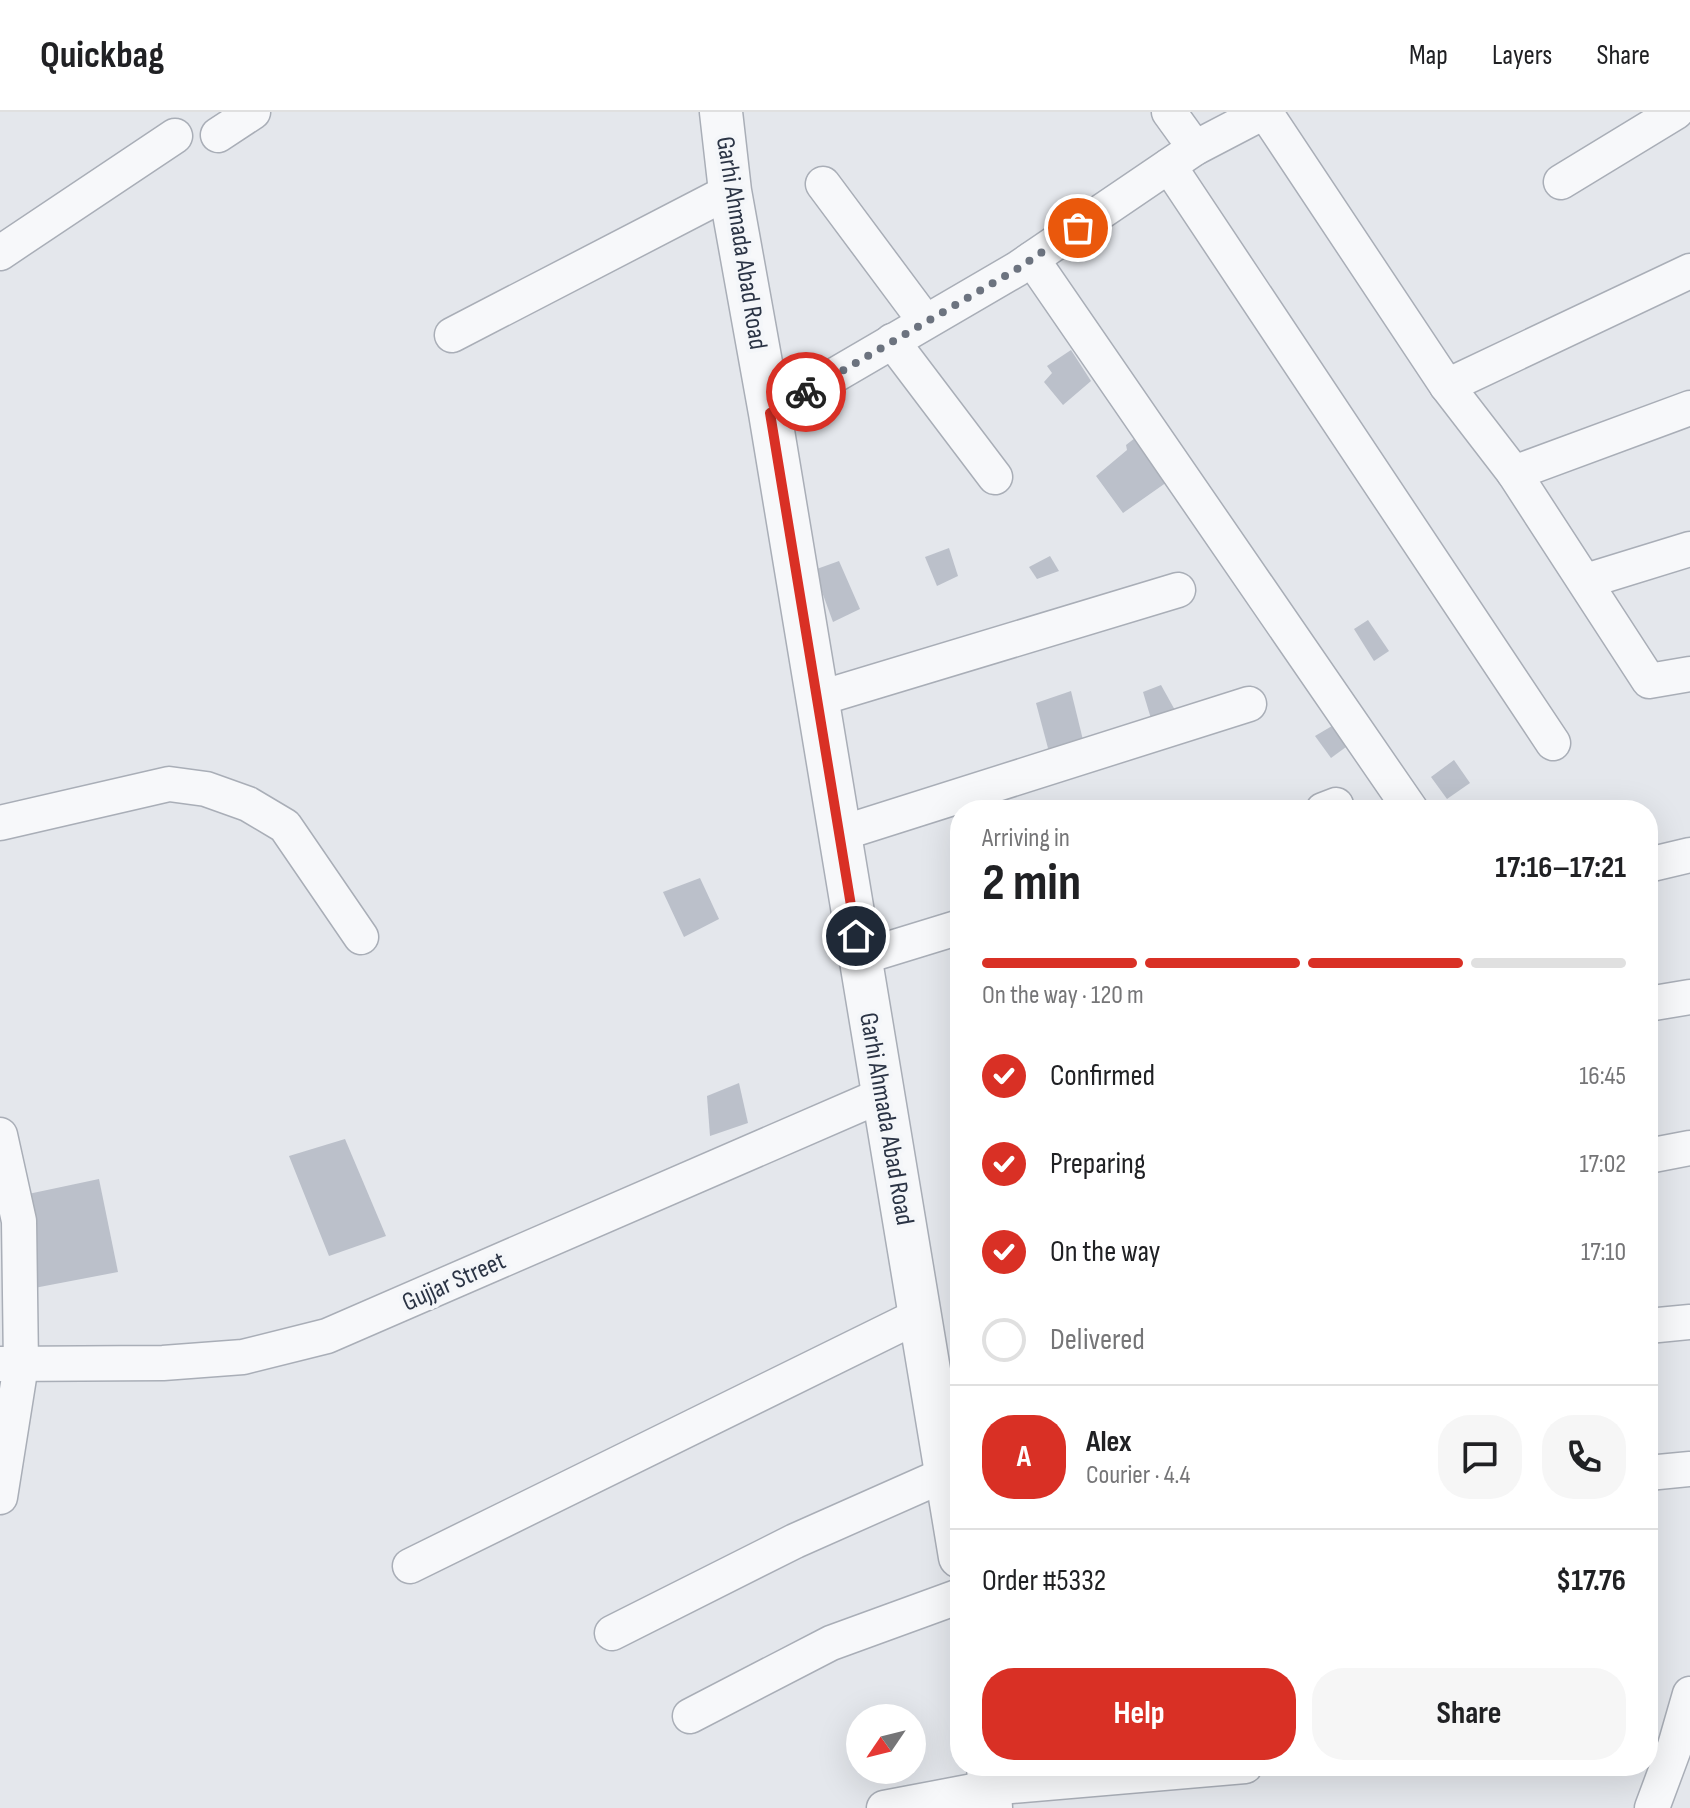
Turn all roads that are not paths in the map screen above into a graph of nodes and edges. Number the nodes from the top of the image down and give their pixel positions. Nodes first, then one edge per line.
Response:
1 (253, 112) edge
2 (721, 112) edge
3 (1169, 112) edge
4 (1264, 112) edge
5 (1655, 118) edge
6 (218, 135) dead end
7 (175, 136) dead end
8 (1182, 157) junction
9 (1561, 182) dead end
10 (823, 184) dead end
11 (730, 191) junction
12 (0, 253) edge
13 (1032, 259) junction
14 (1690, 271) edge
15 (925, 321) junction
16 (452, 335) dead end
17 (892, 341) junction
18 (1447, 386) junction
19 (1690, 408) edge
20 (770, 413) junction
21 (1514, 473) junction
22 (995, 477) dead end
23 (1690, 549) edge
24 (1586, 581) junction
25 (1178, 590) dead end
26 (1690, 674) edge
27 (817, 699) junction
28 (1249, 704) dead end
29 (1553, 743) dead end
30 (1404, 800) edge
31 (0, 823) edge
32 (839, 834) junction
33 (1690, 855) edge
34 (1658, 863) edge
35 (950, 930) edge
36 (361, 937) dead end
37 (859, 958) junction
38 (1690, 997) edge
39 (1658, 1002) edge
40 (882, 1095) junction
41 (0, 1135) edge
42 (1690, 1148) edge
43 (1658, 1154) edge
44 (920, 1315) junction
45 (1690, 1322) edge
46 (1658, 1325) edge
47 (11, 1365) edge
48 (1690, 1469) edge
49 (1658, 1472) edge
50 (946, 1474) junction
51 (950, 1496) edge
52 (0, 1497) edge
53 (410, 1566) dead end
54 (950, 1600) edge
55 (612, 1633) dead end
56 (1690, 1696) edge
57 (690, 1716) dead end
58 (1661, 1747) edge
59 (1658, 1767) edge
60 (1123, 1776) edge
61 (1657, 1776) edge
62 (989, 1787) edge
63 (884, 1808) edge
64 (1652, 1808) edge

1 - 6 street
2 - 11 street, Garhi Ahmada Abad Road
3 - 8 street
4 - 8 street
4 - 18 street
5 - 9 street
7 - 12 street
8 - 13 street
8 - 29 street
10 - 15 street
11 - 16 street
11 - 20 street, Garhi Ahmada Abad Road
13 - 15 street
13 - 30 street
14 - 18 street
15 - 17 street
17 - 20 street
17 - 22 street
18 - 21 street
19 - 21 street
20 - 27 street, Garhi Ahmada Abad Road
21 - 24 street
23 - 24 street
24 - 26 street
25 - 27 street
27 - 32 street, Garhi Ahmada Abad Road
28 - 32 street
31 - 36 street
32 - 37 street, Garhi Ahmada Abad Road
33 - 34 street
35 - 37 street
37 - 40 street, Garhi Ahmada Abad Road
38 - 39 street
40 - 44 street, Garhi Ahmada Abad Road
40 - 47 street, Gujjar Street
41 - 47 street
42 - 43 street
44 - 50 street, Garhi Ahmada Abad Road
44 - 53 street
45 - 46 street
47 - 52 street
48 - 49 street
50 - 51 street, Garhi Ahmada Abad Road
50 - 55 street
54 - 57 street
56 - 58 street
58 - 59 street
60 - 62 street
61 - 64 street
62 - 63 street

